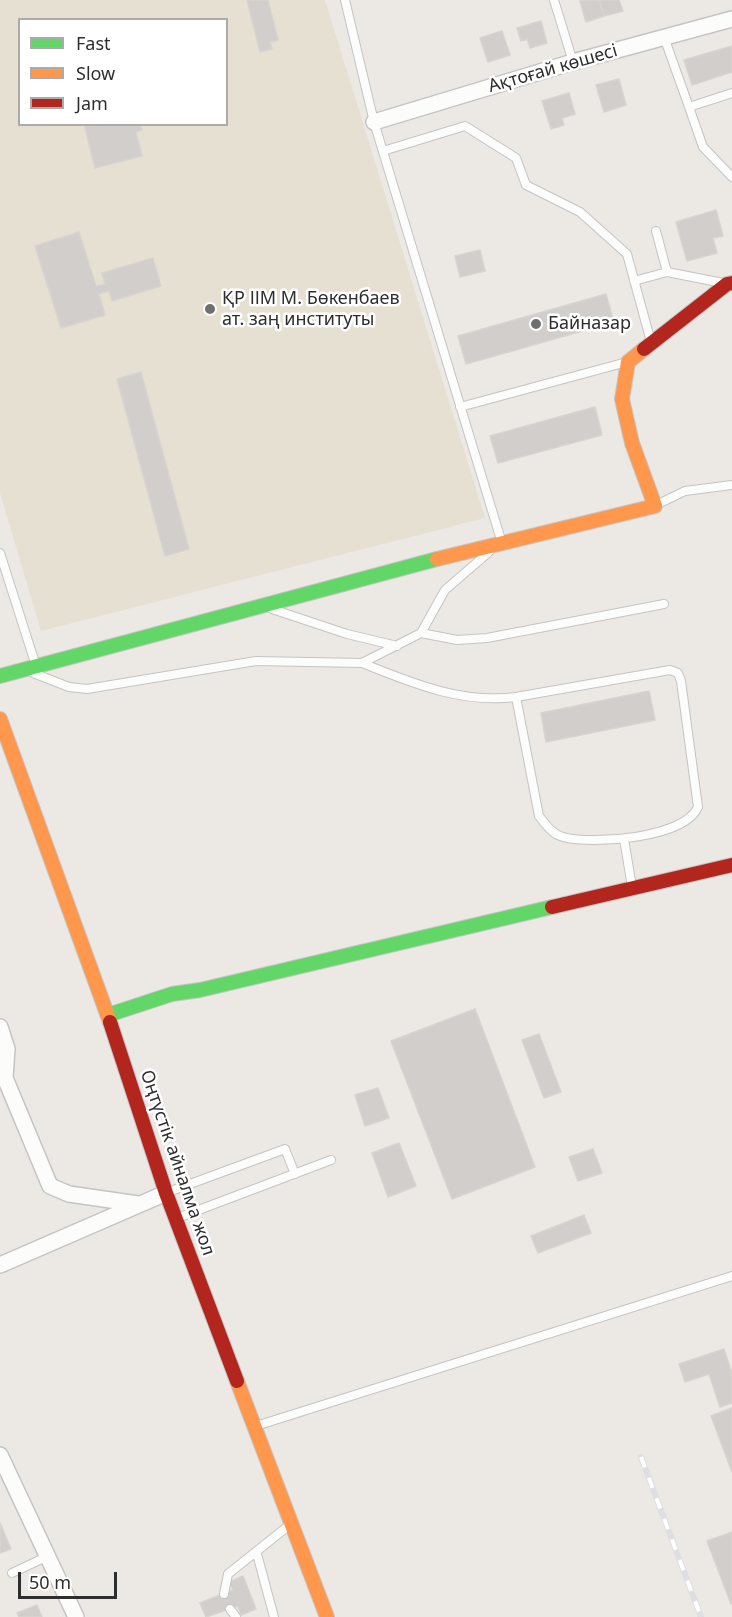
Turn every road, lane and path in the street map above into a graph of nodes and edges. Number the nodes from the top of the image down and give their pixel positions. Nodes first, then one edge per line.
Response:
1 (345, 0) edge
2 (554, 0) edge
3 (732, 19) edge
4 (664, 38) junction
5 (573, 62) junction
6 (732, 93) edge
7 (689, 107) junction
8 (374, 122) junction
9 (382, 151) junction
10 (732, 177) edge
11 (656, 231) dead end
12 (667, 272) junction
13 (634, 281) junction
14 (730, 283) edge
15 (651, 344) junction
16 (628, 362) junction
17 (460, 407) junction
18 (732, 485) edge
19 (655, 506) junction
20 (502, 542) junction
21 (0, 553) edge
22 (664, 604) dead end
23 (264, 606) junction
24 (421, 633) junction
25 (397, 646) junction
26 (362, 663) junction
27 (31, 668) junction
28 (0, 676) edge
29 (516, 697) junction
30 (0, 719) edge
31 (624, 839) junction
32 (732, 865) edge
33 (632, 889) junction
34 (108, 1014) junction
35 (0, 1027) edge
36 (332, 1160) dead end
37 (295, 1174) junction
38 (166, 1193) junction
39 (138, 1204) junction
40 (176, 1219) junction
41 (0, 1265) edge
42 (732, 1276) edge
43 (255, 1427) junction
44 (0, 1455) edge
45 (292, 1522) junction
46 (257, 1554) junction
47 (48, 1556) junction
48 (12, 1573) dead end
49 (224, 1593) dead end
50 (230, 1609) dead end
51 (76, 1617) edge
52 (236, 1617) edge
53 (274, 1617) edge
54 (327, 1617) edge

1 - 8 lane
2 - 5 lane
3 - 4 street, Ақтоғай көшесі
4 - 5 street, Ақтоғай көшесі
4 - 7 lane
5 - 8 street, Ақтоғай көшесі
6 - 7 lane
7 - 10 lane
8 - 9 lane
9 - 13 lane
9 - 17 lane
11 - 12 lane
12 - 13 lane
12 - 14 lane
13 - 15 lane
14 - 15 main road
15 - 16 main road
16 - 17 lane
16 - 19 main road
17 - 20 lane
18 - 19 lane
19 - 20 main road
20 - 23 main road
20 - 24 lane
21 - 27 lane
22 - 24 lane
23 - 25 lane
23 - 27 main road
24 - 25 lane
25 - 26 lane
26 - 27 lane
26 - 29 lane
27 - 28 main road
29 - 31 lane
29 - 31 lane
30 - 34 main road, Оңтүстік айналма жол
31 - 33 lane
32 - 33 main road
33 - 34 main road
34 - 38 main road, Оңтүстік айналма жол
35 - 39 street
36 - 37 lane
37 - 38 lane
37 - 40 lane
38 - 39 street
38 - 40 main road, Оңтүстік айналма жол
39 - 41 street
40 - 43 main road, Оңтүстік айналма жол
42 - 43 lane
43 - 45 main road, Оңтүстік айналма жол
44 - 47 street
45 - 46 lane
45 - 54 main road, Оңтүстік айналма жол
46 - 49 lane
46 - 53 lane
47 - 48 lane
47 - 51 street
50 - 52 lane

